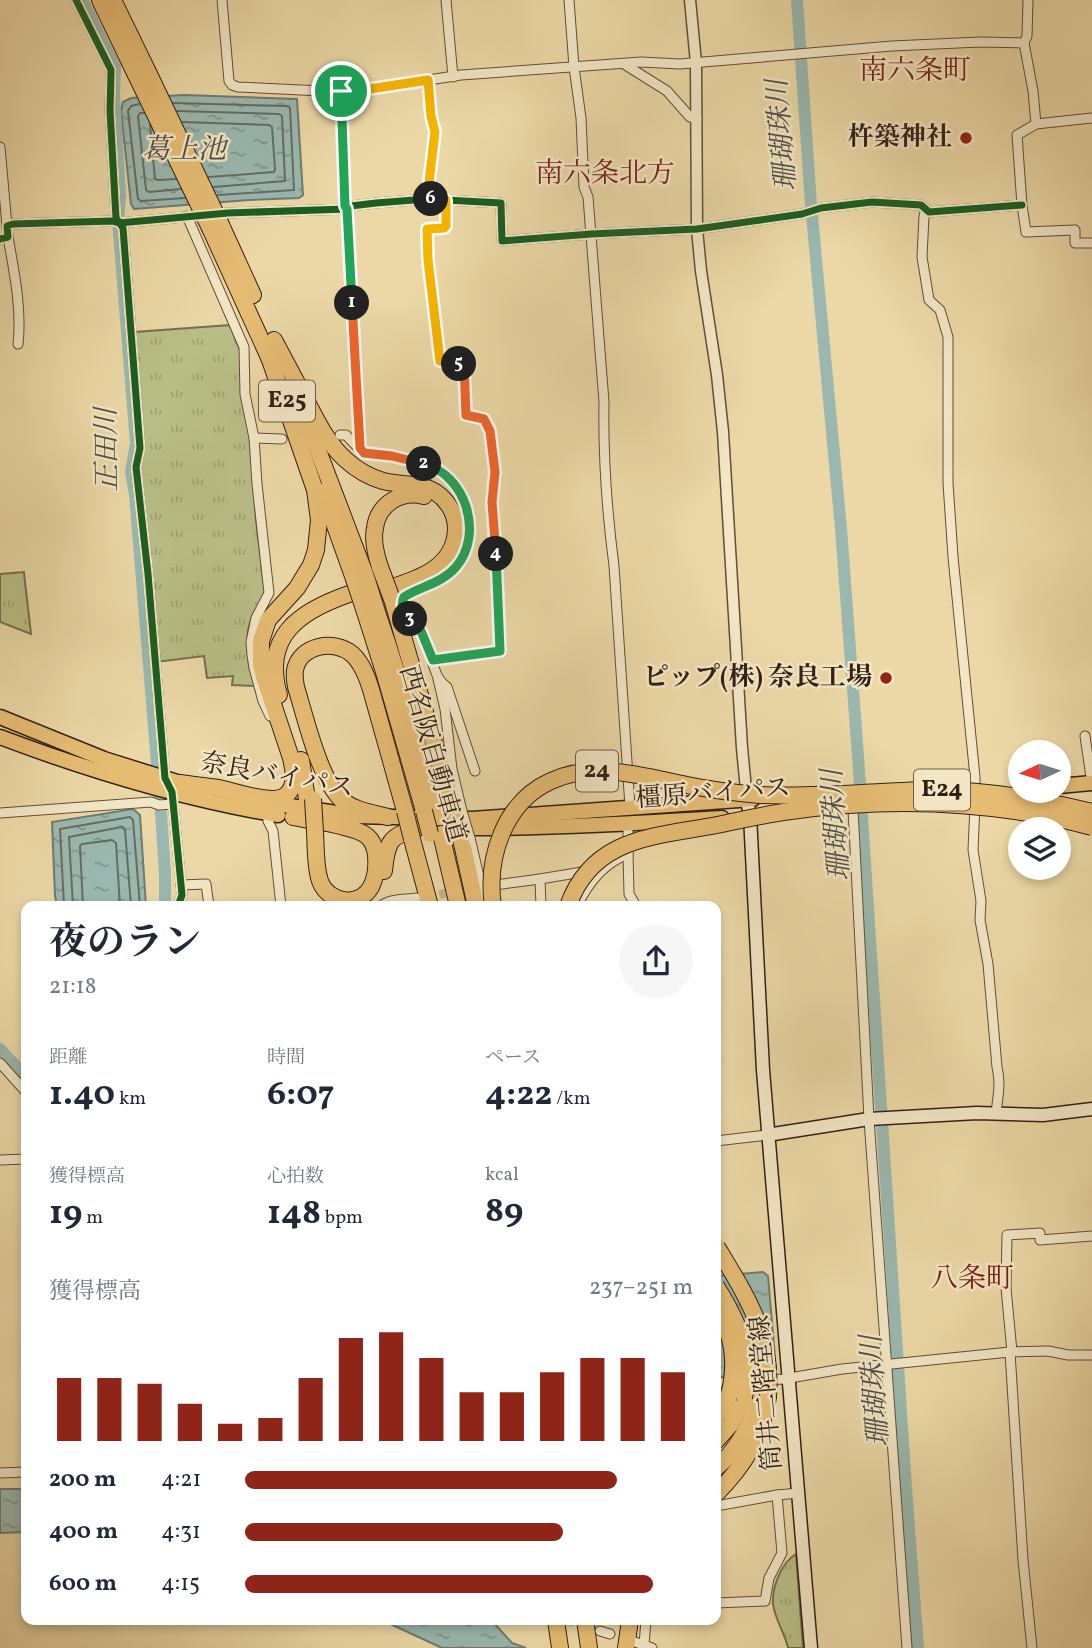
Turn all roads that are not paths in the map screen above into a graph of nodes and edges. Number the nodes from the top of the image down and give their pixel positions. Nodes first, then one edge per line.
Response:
1 (76, 0) edge
2 (100, 0) edge
3 (113, 0) edge
4 (222, 0) edge
5 (446, 0) edge
6 (569, 0) edge
7 (690, 0) edge
8 (1028, 0) edge
9 (1024, 43) junction
10 (696, 62) junction
11 (623, 63) junction
12 (574, 67) junction
13 (142, 73) junction
14 (453, 77) junction
15 (428, 80) junction
16 (341, 91) junction
17 (1092, 118) edge
18 (697, 119) junction
19 (1037, 124) junction
20 (0, 147) edge
21 (427, 199) junction
22 (446, 200) junction
23 (1022, 205) junction
24 (347, 209) junction
25 (926, 209) junction
26 (187, 216) junction
27 (119, 223) junction
28 (7, 226) junction
29 (216, 228) junction
30 (697, 229) junction
31 (591, 234) junction
32 (4, 238) edge
33 (1092, 243) edge
34 (274, 340) junction
35 (18, 344) dead end
36 (269, 357) junction
37 (340, 435) dead end
38 (254, 438) junction
39 (282, 439) dead end
40 (360, 448) junction
41 (367, 589) junction
42 (433, 660) junction
43 (438, 677) junction
44 (0, 718) edge
45 (288, 724) junction
46 (1085, 736) dead end
47 (0, 737) edge
48 (304, 758) junction
49 (475, 771) dead end
50 (1092, 784) edge
51 (1071, 785) edge
52 (172, 789) junction
53 (975, 789) junction
54 (1004, 790) junction
55 (1008, 790) edge
56 (747, 800) junction
57 (790, 803) junction
58 (975, 805) junction
59 (630, 807) junction
60 (1092, 807) edge
61 (854, 809) junction
62 (458, 811) junction
63 (1092, 812) edge
64 (0, 813) edge
65 (268, 813) junction
66 (750, 816) junction
67 (293, 817) junction
68 (388, 817) junction
69 (628, 824) junction
70 (1092, 825) edge
71 (427, 826) junction
72 (312, 831) junction
73 (465, 839) junction
74 (628, 854) junction
75 (602, 869) junction
76 (540, 879) junction
77 (181, 885) junction
78 (486, 886) dead end
79 (180, 901) edge
80 (208, 901) edge
81 (280, 901) edge
82 (323, 901) edge
83 (371, 901) edge
84 (391, 901) edge
85 (408, 901) edge
86 (423, 901) edge
87 (447, 901) edge
88 (456, 901) edge
89 (475, 901) edge
90 (484, 901) edge
91 (493, 901) edge
92 (541, 901) edge
93 (570, 901) edge
94 (580, 901) edge
95 (632, 901) edge
96 (0, 1063) edge
97 (21, 1086) edge
98 (1092, 1109) edge
99 (996, 1113) junction
100 (870, 1119) junction
101 (767, 1135) junction
102 (721, 1140) edge
103 (21, 1159) edge
104 (0, 1160) edge
105 (1092, 1236) edge
106 (721, 1263) edge
107 (721, 1294) edge
108 (721, 1315) edge
109 (1011, 1352) junction
110 (1092, 1355) edge
111 (888, 1363) junction
112 (789, 1378) junction
113 (721, 1383) edge
114 (749, 1397) junction
115 (721, 1415) edge
116 (721, 1435) edge
117 (721, 1463) edge
118 (21, 1472) edge
119 (0, 1473) edge
120 (721, 1489) edge
121 (799, 1493) junction
122 (777, 1495) junction
123 (721, 1505) edge
124 (721, 1603) edge
125 (577, 1625) edge
126 (585, 1625) edge
127 (626, 1625) edge
128 (631, 1625) edge
129 (644, 1625) edge
130 (600, 1631) tunnel mouth
131 (610, 1634) dead end
132 (584, 1646) edge
133 (637, 1646) edge
134 (811, 1648) edge
135 (907, 1648) edge
136 (1032, 1648) edge

1 - 27 street
2 - 13 highway, 西名阪自動車道 / E25
3 - 13 highway, 西名阪自動車道 / E25
4 - 16 street
5 - 14 street
6 - 12 street
7 - 10 street
8 - 9 street
9 - 10 street
9 - 19 street
10 - 11 street
10 - 18 street
11 - 12 street
11 - 18 street
12 - 14 street
12 - 31 street
13 - 29 highway, 西名阪自動車道 / E25, bridge
14 - 15 street
15 - 16 street
15 - 21 street
16 - 24 street
17 - 19 street
18 - 30 street
19 - 23 street
20 - 28 street
21 - 22 street
21 - 24 street
22 - 31 street
22 - 42 street
23 - 25 street
23 - 33 street
24 - 26 street
24 - 40 street
25 - 30 street
25 - 53 street
26 - 27 street
26 - 38 street
27 - 28 street
27 - 52 street
28 - 32 street
29 - 34 highway, 西名阪自動車道 / E25
29 - 36 highway, 西名阪自動車道 / E25
30 - 31 street
30 - 56 street
31 - 59 street
32 - 35 street
34 - 41 highway, 西名阪自動車道 / E25
34 - 41 highway
36 - 41 highway, 西名阪自動車道 / E25
36 - 45 highway
37 - 40 street
38 - 39 street
38 - 45 street
40 - 42 street
41 - 41 highway, bridge
41 - 45 highway
41 - 62 highway
41 - 71 highway, 西名阪自動車道 / E25, bridge
42 - 43 street
43 - 49 street
43 - 62 street
44 - 52 highway, 奈良バイパス / 24
45 - 48 highway
45 - 48 highway
45 - 71 highway, bridge
46 - 50 street
47 - 52 highway, 奈良バイパス / 24
48 - 52 highway
48 - 68 highway
48 - 72 highway
50 - 51 highway
52 - 64 street
52 - 65 highway, 奈良バイパス / 24
52 - 68 highway, 奈良バイパス / 24
52 - 77 street
53 - 54 highway, 橿原バイパス / 24
53 - 56 highway, 橿原バイパス / 24, bridge
54 - 55 highway, 24
54 - 60 highway, 橿原バイパス / 24
56 - 59 highway, 橿原バイパス / 24
56 - 66 main road, 筒井二階堂線
57 - 63 highway, E24, bridge
57 - 70 highway, E24, bridge
57 - 91 highway, 24, bridge
57 - 93 highway, bridge
58 - 61 highway, 橿原バイパス / 24, bridge
58 - 70 highway, 橿原バイパス / 24
58 - 99 street
59 - 68 highway, 橿原バイパス / 24
61 - 66 highway, 橿原バイパス / 24
61 - 100 street
62 - 73 highway, bridge
65 - 67 highway, 奈良バイパス / 24
65 - 81 street
66 - 69 highway, 橿原バイパス / 24
66 - 101 main road, 筒井二階堂線
67 - 71 highway, 橿原バイパス / 24
67 - 72 highway
69 - 71 highway, 橿原バイパス / 24
69 - 74 street
71 - 83 highway
71 - 86 highway
71 - 87 highway, 西名阪自動車道 / E25
71 - 88 highway, 西名阪自動車道 / E25
72 - 82 highway
73 - 89 highway
73 - 90 street
74 - 75 street
74 - 95 street
75 - 76 street
75 - 94 street
76 - 78 street
76 - 92 street
77 - 79 street
77 - 80 street
84 - 85 street
96 - 97 street
98 - 99 main road
99 - 100 main road
100 - 101 main road
100 - 111 street
101 - 102 street
101 - 112 main road, 筒井二階堂線
103 - 104 street
105 - 109 street
106 - 114 highway
107 - 114 highway, bridge
108 - 114 highway, bridge
109 - 110 street
109 - 111 street
109 - 136 street
111 - 112 street
111 - 135 street
112 - 113 street
112 - 121 main road, 筒井二階堂線
114 - 115 highway
114 - 116 highway
114 - 117 highway
114 - 120 highway
118 - 119 street
121 - 122 street
121 - 134 main road, 筒井二階堂線
122 - 123 street
122 - 124 street
125 - 132 highway
126 - 132 highway
127 - 133 highway
128 - 133 highway
129 - 133 street
130 - 131 street

